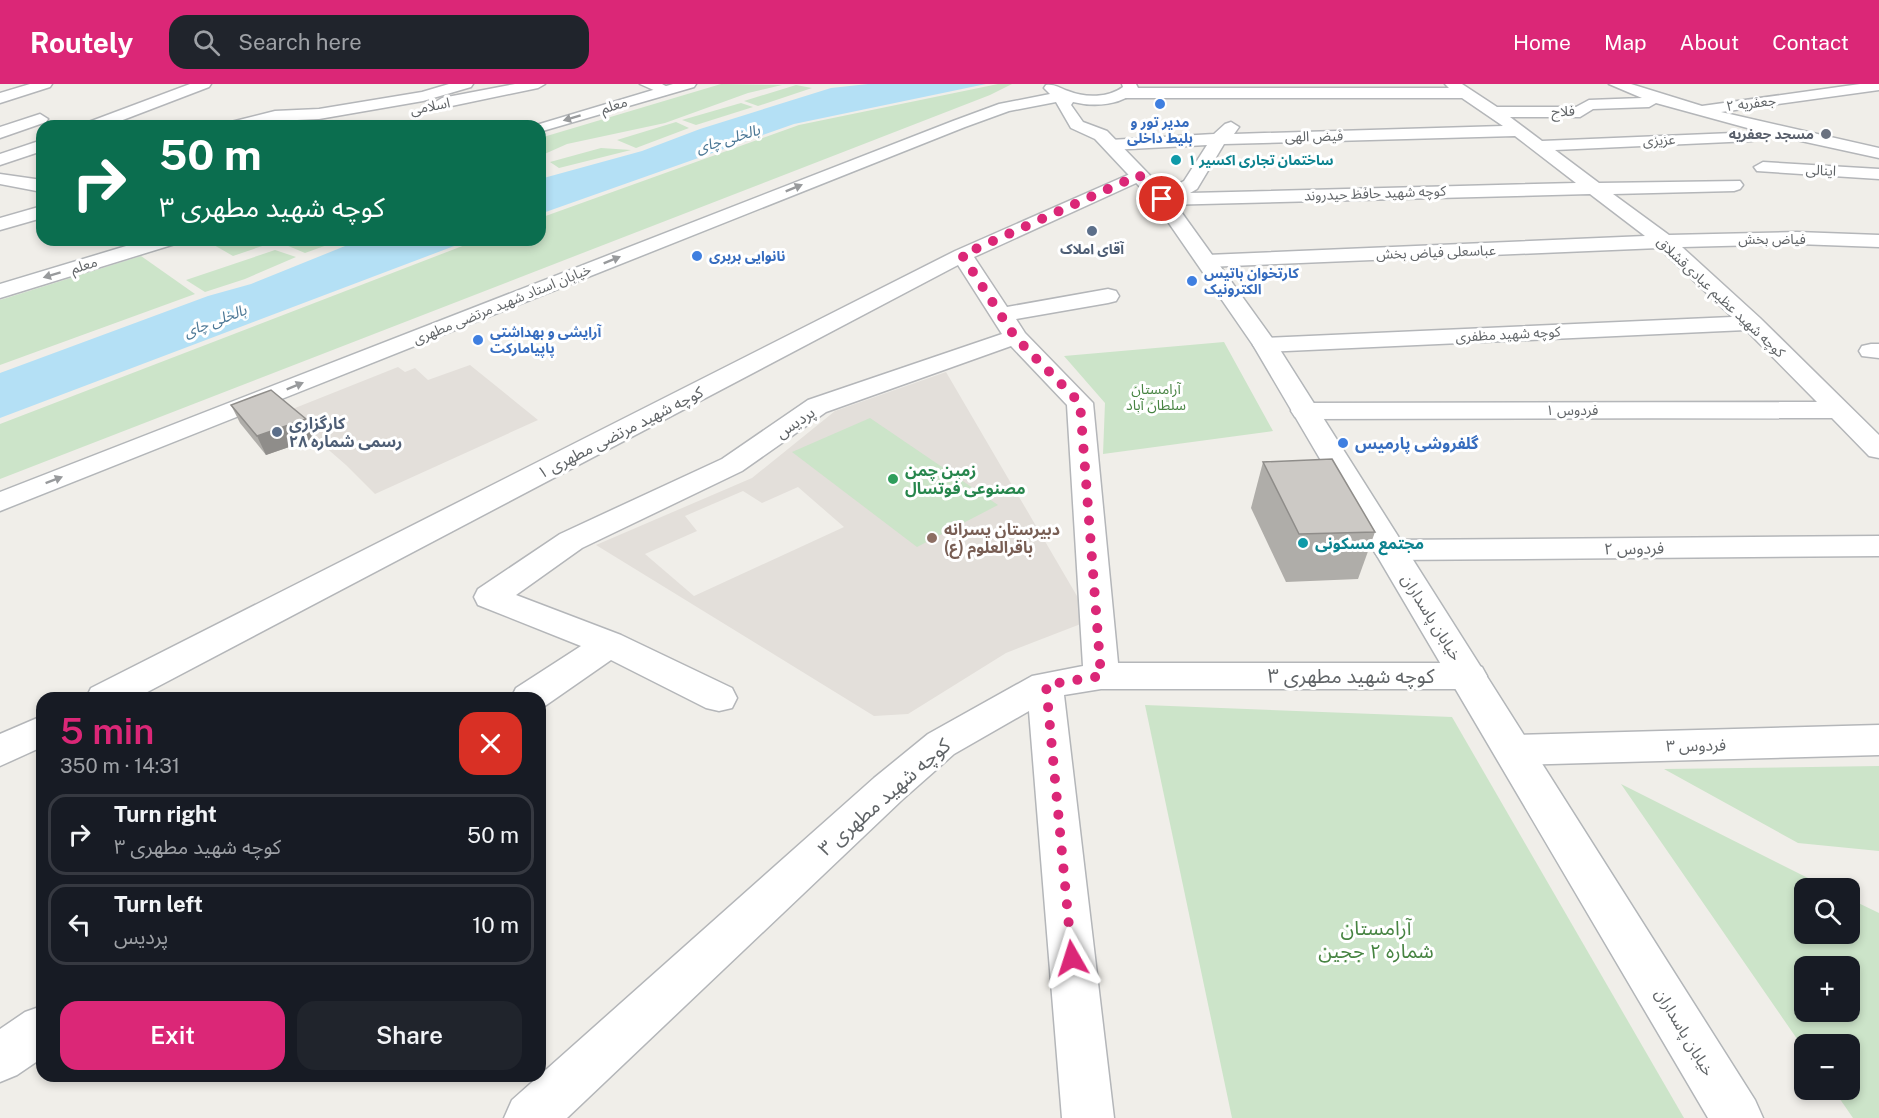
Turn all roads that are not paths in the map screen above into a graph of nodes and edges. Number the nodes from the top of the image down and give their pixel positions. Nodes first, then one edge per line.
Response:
1 (45, 84) edge
2 (204, 84) edge
3 (466, 84) edge
4 (538, 84) edge
5 (647, 84) edge
6 (689, 84) edge
7 (1050, 84) edge
8 (1437, 84) edge
9 (1616, 84) edge
10 (1841, 84) edge
11 (1879, 86) edge
12 (1462, 87) edge
13 (1126, 88) edge
14 (1862, 89) junction
15 (665, 90) junction
16 (333, 95) dead end
17 (423, 96) junction
18 (1284, 96) edge
19 (1068, 97) junction
20 (0, 98) edge
21 (1010, 99) junction
22 (1666, 102) junction
23 (249, 104) dead end
24 (438, 104) junction
25 (1695, 110) junction
26 (1494, 112) junction
27 (1243, 115) dead end
28 (280, 118) edge
29 (36, 120) edge
30 (108, 120) edge
31 (353, 120) edge
32 (546, 125) edge
33 (1519, 131) junction
34 (0, 134) edge
35 (1096, 135) junction
36 (1781, 135) junction
37 (1219, 139) junction
38 (1538, 146) junction
39 (36, 147) edge
40 (1879, 153) edge
41 (0, 160) edge
42 (1763, 167) dead end
43 (1879, 174) edge
44 (1139, 175) junction
45 (36, 177) edge
46 (1734, 185) dead end
47 (8, 186) edge
48 (1589, 187) junction
49 (36, 188) edge
50 (1162, 199) junction
51 (36, 214) edge
52 (0, 224) edge
53 (1879, 241) edge
54 (1666, 243) junction
55 (148, 246) edge
56 (962, 255) junction
57 (1207, 261) junction
58 (0, 291) edge
59 (1107, 296) dead end
60 (1752, 323) junction
61 (1008, 326) junction
62 (1265, 345) junction
63 (1839, 410) junction
64 (1304, 411) junction
65 (1879, 450) edge
66 (0, 502) edge
67 (1879, 546) edge
68 (1389, 550) junction
69 (609, 644) junction
70 (1101, 676) junction
71 (1469, 676) junction
72 (1046, 685) junction
73 (116, 692) edge
74 (538, 692) edge
75 (719, 698) dead end
76 (36, 733) edge
77 (1879, 740) edge
78 (1513, 750) junction
79 (0, 751) edge
80 (36, 1033) edge
81 (0, 1058) edge
82 (530, 1118) edge
83 (1088, 1118) edge
84 (1737, 1118) edge

1 - 20 street
2 - 30 street
3 - 17 street
4 - 24 street, اسلامی
5 - 15 street
6 - 15 street, معلم
7 - 19 street
8 - 12 street
9 - 22 street
10 - 14 street
11 - 14 street, جعفریه ۲
12 - 18 street, خیابان استاد شهید مرتضی مطهری
12 - 26 street, کوچه شهید عظیم عبادی‌قشلاق
13 - 18 street, خیابان استاد شهید مرتضی مطهری
13 - 19 street, خیابان استاد شهید مرتضی مطهری
13 - 35 street
14 - 25 street, جعفریه ۲
15 -> 32 street, معلم
16 - 28 street
17 - 24 street
17 - 28 street
19 - 21 street, خیابان استاد شهید مرتضی مطهری
19 - 35 street
21 - 35 street
66 -> 21 street, خیابان استاد شهید مرتضی مطهری
22 - 25 street
22 - 26 street, فلاح
23 - 28 street
24 - 31 street, اسلامی
25 - 36 street
26 - 33 street, کوچه شهید عظیم عبادی‌قشلاق
27 - 37 street
29 - 34 street
33 - 37 street, فیض الهی
33 - 38 street, کوچه شهید عظیم عبادی‌قشلاق
35 - 37 street, فیض الهی
35 - 44 street, خیابان پاسداران
36 - 38 street, عزیزی
36 - 40 street
37 - 50 street
38 - 48 street, کوچه شهید عظیم عبادی‌قشلاق
39 - 41 street
42 - 43 street, اینالی
44 - 50 street, خیابان پاسداران
44 - 56 street, کوچه شهید مرتضی مطهری ۱
45 - 47 street
46 - 48 street, کوچه شهید حافظ حیدروند
47 - 49 street
48 - 50 street, کوچه شهید حافظ حیدروند
48 - 54 street, کوچه شهید عظیم عبادی‌قشلاق
50 - 57 street, خیابان پاسداران
51 - 52 street
53 - 54 street, فیاض بخش
54 - 57 street, عباسعلی فیاض بخش
54 - 60 street, کوچه شهید عظیم عبادی‌قشلاق
55 -> 58 street, معلم
56 - 61 street
56 - 73 street, کوچه شهید مرتضی مطهری ۱
57 - 62 street, خیابان پاسداران
59 - 61 street
60 - 62 street, کوچه شهید مظفری
60 - 63 street, کوچه شهید عظیم عبادی‌قشلاق
61 - 69 street, پردیس
61 - 70 street
62 - 64 street, خیابان پاسداران
63 - 64 street, فردوس ۱
63 - 65 street, کوچه شهید عظیم عبادی‌قشلاق
64 - 68 street, خیابان پاسداران
67 - 68 street, فردوس ۲
68 - 71 street, خیابان پاسداران
69 - 74 street
69 - 75 street, پردیس
70 - 71 street, کوچه شهید مطهری ۳
70 - 72 street, کوچه شهید مطهری ۳
71 - 78 street, خیابان پاسداران
72 - 82 street, کوچه شهید مطهری ۳
72 - 83 street
76 - 79 street
77 - 78 street, فردوس ۳
78 - 84 street, خیابان پاسداران
80 - 81 street

